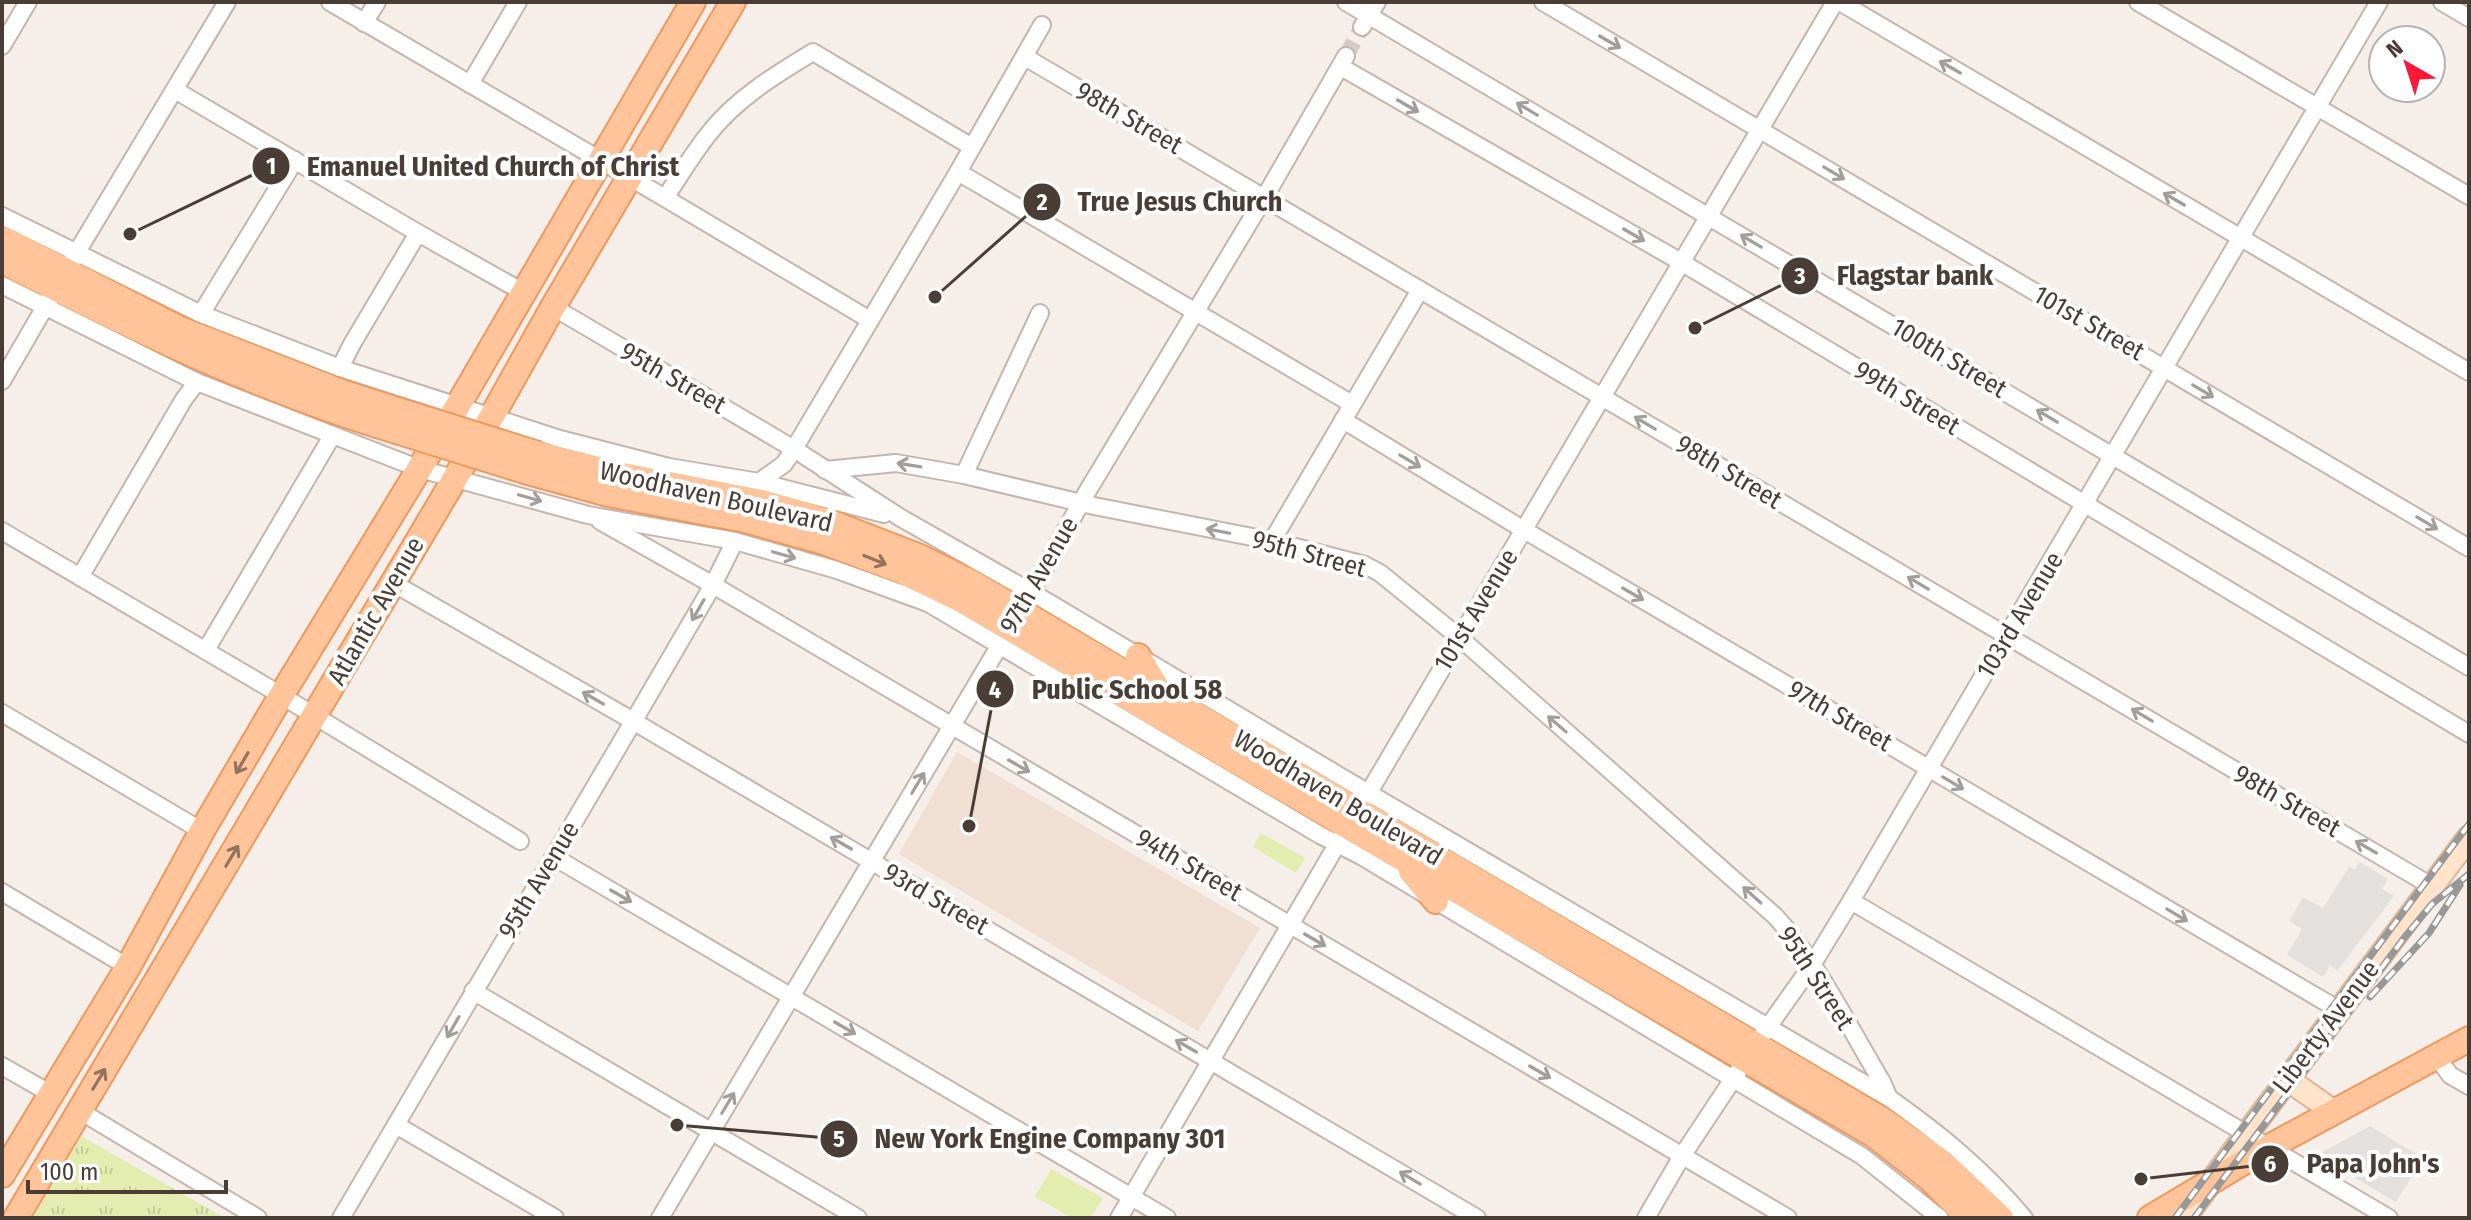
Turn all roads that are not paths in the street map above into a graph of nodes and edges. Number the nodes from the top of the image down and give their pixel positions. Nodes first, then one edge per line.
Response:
1 (28, 2) edge
2 (227, 2) edge
3 (330, 2) edge
4 (377, 2) edge
5 (518, 2) edge
6 (693, 2) edge
7 (733, 2) edge
8 (1346, 2) edge
9 (1543, 2) edge
10 (1838, 2) edge
11 (2138, 2) edge
12 (2379, 2) edge
13 (2442, 2) edge
14 (1369, 15) edge
15 (2469, 18) edge
16 (364, 23) junction
17 (1042, 25) dead end
18 (2, 46) edge
19 (1025, 57) junction
20 (1343, 62) joint
21 (470, 84) junction
22 (175, 90) junction
23 (2317, 107) junction
24 (1760, 129) junction
25 (972, 147) junction
26 (295, 160) junction
27 (599, 161) junction
28 (958, 172) junction
29 (629, 178) junction
30 (2469, 196) edge
31 (665, 198) junction
32 (1265, 198) junction
33 (2, 216) edge
34 (1709, 216) junction
35 (418, 233) junction
36 (2, 238) edge
37 (2242, 238) junction
38 (2, 261) edge
39 (1681, 262) junction
40 (61, 280) junction
41 (2, 285) edge
42 (1420, 290) junction
43 (523, 292) junction
44 (553, 307) junction
45 (1040, 313) dead end
46 (1196, 313) junction
47 (201, 314) junction
48 (870, 320) junction
49 (340, 368) junction
50 (2165, 368) junction
51 (2469, 372) edge
52 (2, 381) edge
53 (197, 382) junction
54 (1602, 397) junction
55 (1352, 404) junction
56 (457, 407) junction
57 (492, 416) junction
58 (1343, 420) junction
59 (332, 436) junction
60 (794, 449) junction
61 (2114, 456) junction
62 (420, 469) junction
63 (825, 470) junction
64 (964, 475) junction
65 (455, 477) junction
66 (759, 482) junction
67 (1081, 504) junction
68 (2085, 504) junction
69 (588, 515) junction
70 (901, 518) junction
71 (1524, 530) junction
72 (2, 531) edge
73 (735, 541) junction
74 (1272, 541) junction
75 (2469, 548) edge
76 (80, 577) junction
77 (393, 583) junction
78 (713, 585) junction
79 (1015, 618) junction
80 (2007, 636) junction
81 (1460, 638) junction
82 (206, 650) junction
83 (1138, 656) junction
84 (2469, 667) edge
85 (1161, 693) junction
86 (281, 696) junction
87 (2, 713) edge
88 (314, 717) junction
89 (633, 722) junction
90 (952, 726) junction
91 (2469, 734) edge
92 (1929, 769) junction
93 (1353, 818) junction
94 (202, 831) junction
95 (2469, 837) edge
96 (520, 841) dead end
97 (554, 857) junction
98 (1399, 857) junction
99 (871, 861) junction
100 (2433, 887) junction
101 (2, 892) edge
102 (1436, 901) junction
103 (1851, 901) junction
104 (1291, 926) junction
105 (1812, 965) junction
106 (128, 967) junction
107 (473, 991) junction
108 (791, 996) junction
109 (2339, 1010) junction
110 (2469, 1039) edge
111 (1751, 1053) junction
112 (2437, 1057) junction
113 (1212, 1061) junction
114 (2, 1066) edge
115 (2287, 1079) junction
116 (2469, 1086) edge
117 (51, 1094) junction
118 (1889, 1098) junction
119 (80, 1111) junction
120 (2334, 1112) junction
121 (396, 1125) junction
122 (711, 1131) junction
123 (2245, 1133) junction
124 (2269, 1147) junction
125 (1682, 1156) junction
126 (2, 1175) edge
127 (2208, 1185) junction
128 (1132, 1197) junction
129 (16, 1218) edge
130 (258, 1218) edge
131 (341, 1218) edge
132 (555, 1218) edge
133 (660, 1218) edge
134 (858, 1218) edge
135 (1119, 1218) edge
136 (1167, 1218) edge
137 (1477, 1218) edge
138 (1646, 1218) edge
139 (1788, 1218) edge
140 (1940, 1218) edge
141 (1969, 1218) edge
142 (2001, 1218) edge
143 (2024, 1218) edge
144 (2150, 1218) edge
145 (2184, 1218) edge
146 (2389, 1218) edge

1 - 18 street
2 - 22 street
3 - 16 street
4 - 16 street
5 - 21 street
6 - 27 main road, Atlantic Avenue
7 - 29 main road, Atlantic Avenue
8 - 14 street, 100th Street
9 -> 24 street, 101st Street
10 - 24 street, 101st Avenue
37 -> 10 street
11 - 23 street
12 - 23 street, 103rd Avenue
13 - 15 street
34 -> 14 street, 100th Street
16 - 21 street
17 - 19 street
19 - 25 street
19 - 32 street, 98th Street
20 - 32 street, 97th Avenue
20 -> 39 street, 99th Street
21 - 27 street
22 - 26 street
22 - 40 street
23 - 30 street
23 - 37 street, 103rd Avenue
24 - 34 street, 101st Avenue
24 -> 50 street, 101st Street
25 - 28 street
25 - 31 street
26 - 35 street
26 - 47 street
27 - 29 street
27 - 43 main road, Atlantic Avenue
28 - 46 street
28 - 48 street
29 - 31 street
29 - 44 main road, Atlantic Avenue
31 - 48 street
32 - 42 street, 98th Street
32 - 46 street, 97th Avenue
33 - 40 street, Woodhaven Boulevard
34 - 39 street, 101st Avenue
61 -> 34 street, 100th Street
35 - 43 street
35 - 49 street
36 - 40 main road, Woodhaven Boulevard
37 - 50 street, 103rd Avenue
37 - 51 street
38 - 40 main road, Woodhaven Boulevard
39 - 54 street, 101st Avenue
39 - 68 street, 99th Street
40 - 41 street, Woodhaven Boulevard
40 - 47 street, Woodhaven Boulevard
40 - 52 street
40 - 53 street, Woodhaven Boulevard
40 - 79 main road, Woodhaven Boulevard, bridge
42 - 54 street, 98th Street
42 - 55 street
43 - 56 main road, Atlantic Avenue
44 - 57 main road, Atlantic Avenue
44 - 60 street, 95th Street
45 - 64 street
46 - 55 street
46 - 67 street, 97th Avenue
47 - 49 street, Woodhaven Boulevard
48 - 60 street
49 - 56 street, Woodhaven Boulevard
50 - 61 street, 103rd Avenue
50 -> 75 street, 101st Street
53 - 59 street, Woodhaven Boulevard
53 - 76 street
54 - 71 street, 101st Avenue
80 -> 54 street, 98th Street
55 - 58 street
56 - 57 street, Woodhaven Boulevard
56 - 62 main road, Atlantic Avenue
57 - 65 main road, Atlantic Avenue
57 - 66 street, Woodhaven Boulevard
58 -> 71 street, 97th Street
58 - 74 street
59 - 62 street, Woodhaven Boulevard
59 - 82 street
60 - 63 street, 95th Street
60 - 66 street
61 - 68 street, 103rd Avenue
61 - 84 street, 100th Street
62 - 65 street, Woodhaven Boulevard
62 - 86 main road, Atlantic Avenue
64 -> 63 street, 95th Street
63 - 70 street, Woodhaven Boulevard
64 - 67 street, 95th Street
65 -> 69 street, Woodhaven Boulevard
65 - 77 main road, Atlantic Avenue
66 - 70 street, Woodhaven Boulevard
74 -> 67 street, 95th Street
67 - 79 street, 97th Avenue
68 - 80 street, 103rd Avenue
68 - 91 street, 99th Street
69 - 73 street, Woodhaven Boulevard
69 - 78 street, 94th Street
70 - 79 street, Woodhaven Boulevard
71 - 81 street, 101st Avenue
71 -> 92 street, 97th Street
72 - 76 street
73 - 78 street, 95th Avenue
73 -> 79 street, Woodhaven Boulevard
74 - 81 street, 95th Street
76 - 82 street
77 - 88 main road, Atlantic Avenue
89 -> 77 street, 93rd Street
78 -> 89 street, 95th Avenue
78 - 90 street, 94th Street
79 - 83 street, Woodhaven Boulevard
79 - 85 main road, Woodhaven Boulevard
79 - 90 street, 97th Avenue
79 - 93 main road, Woodhaven Boulevard
80 - 92 street, 103rd Avenue
100 -> 80 street, 98th Street
81 - 93 street, 101st Avenue
105 -> 81 street, 95th Street
82 - 86 street
83 - 85 main road
83 - 93 street, Woodhaven Boulevard
85 - 93 main road, Woodhaven Boulevard
86 - 88 street
86 -> 94 main road, Atlantic Avenue
87 - 94 street
88 - 96 street
119 -> 88 main road, Atlantic Avenue
89 - 97 street, 95th Avenue
99 -> 89 street, 93rd Street
99 -> 90 street, 97th Avenue
90 -> 104 street, 94th Street
92 - 103 street, 103rd Avenue
92 -> 109 street, 97th Street
93 - 98 main road, Woodhaven Boulevard
93 - 102 street, Woodhaven Boulevard
93 - 104 street, 101st Avenue
93 - 111 main road, Woodhaven Boulevard
94 - 106 main road, Atlantic Avenue
95 - 100 street, Liberty Avenue
97 - 107 street, 95th Avenue
97 -> 108 street
98 - 102 main road
98 - 111 main road, Woodhaven Boulevard
99 - 108 street, 97th Avenue
113 -> 99 street, 93rd Street
100 - 109 street, Liberty Avenue
101 - 106 street
102 - 111 street, Woodhaven Boulevard
103 - 105 street, 103rd Avenue
103 - 123 street
104 - 113 street, 101st Avenue
104 -> 125 street, 94th Street
105 - 111 street, 103rd Avenue
105 - 118 street, 95th Street
106 - 117 main road, Atlantic Avenue
107 -> 121 street, 95th Avenue
107 - 122 street
122 -> 108 street, 97th Avenue
108 -> 128 street
109 - 115 street, Liberty Avenue
110 - 112 main road
111 - 118 street, Woodhaven Boulevard
111 - 125 street, 103rd Avenue
111 - 140 street, Woodhaven Boulevard
111 - 141 main road, Woodhaven Boulevard
111 - 142 main road, Woodhaven Boulevard
112 - 116 street
112 - 120 main road
113 - 128 street, 101st Avenue
137 -> 113 street, 93rd Street
114 - 117 street
115 - 120 street
115 - 123 street, Liberty Avenue
117 - 126 main road, Atlantic Avenue
118 - 143 street, Woodhaven Boulevard
119 - 129 main road, Atlantic Avenue
119 - 130 street
120 - 124 main road
121 - 131 street, 95th Avenue
121 - 132 street
122 - 133 street, 97th Avenue
122 - 134 street
123 - 124 street
123 - 127 street, Liberty Avenue
124 - 127 main road
124 - 146 street
125 - 138 street, 103rd Avenue
125 - 139 street, 94th Street
127 - 144 main road
127 - 145 street, Liberty Avenue
128 - 135 street, 101st Avenue
128 - 136 street

